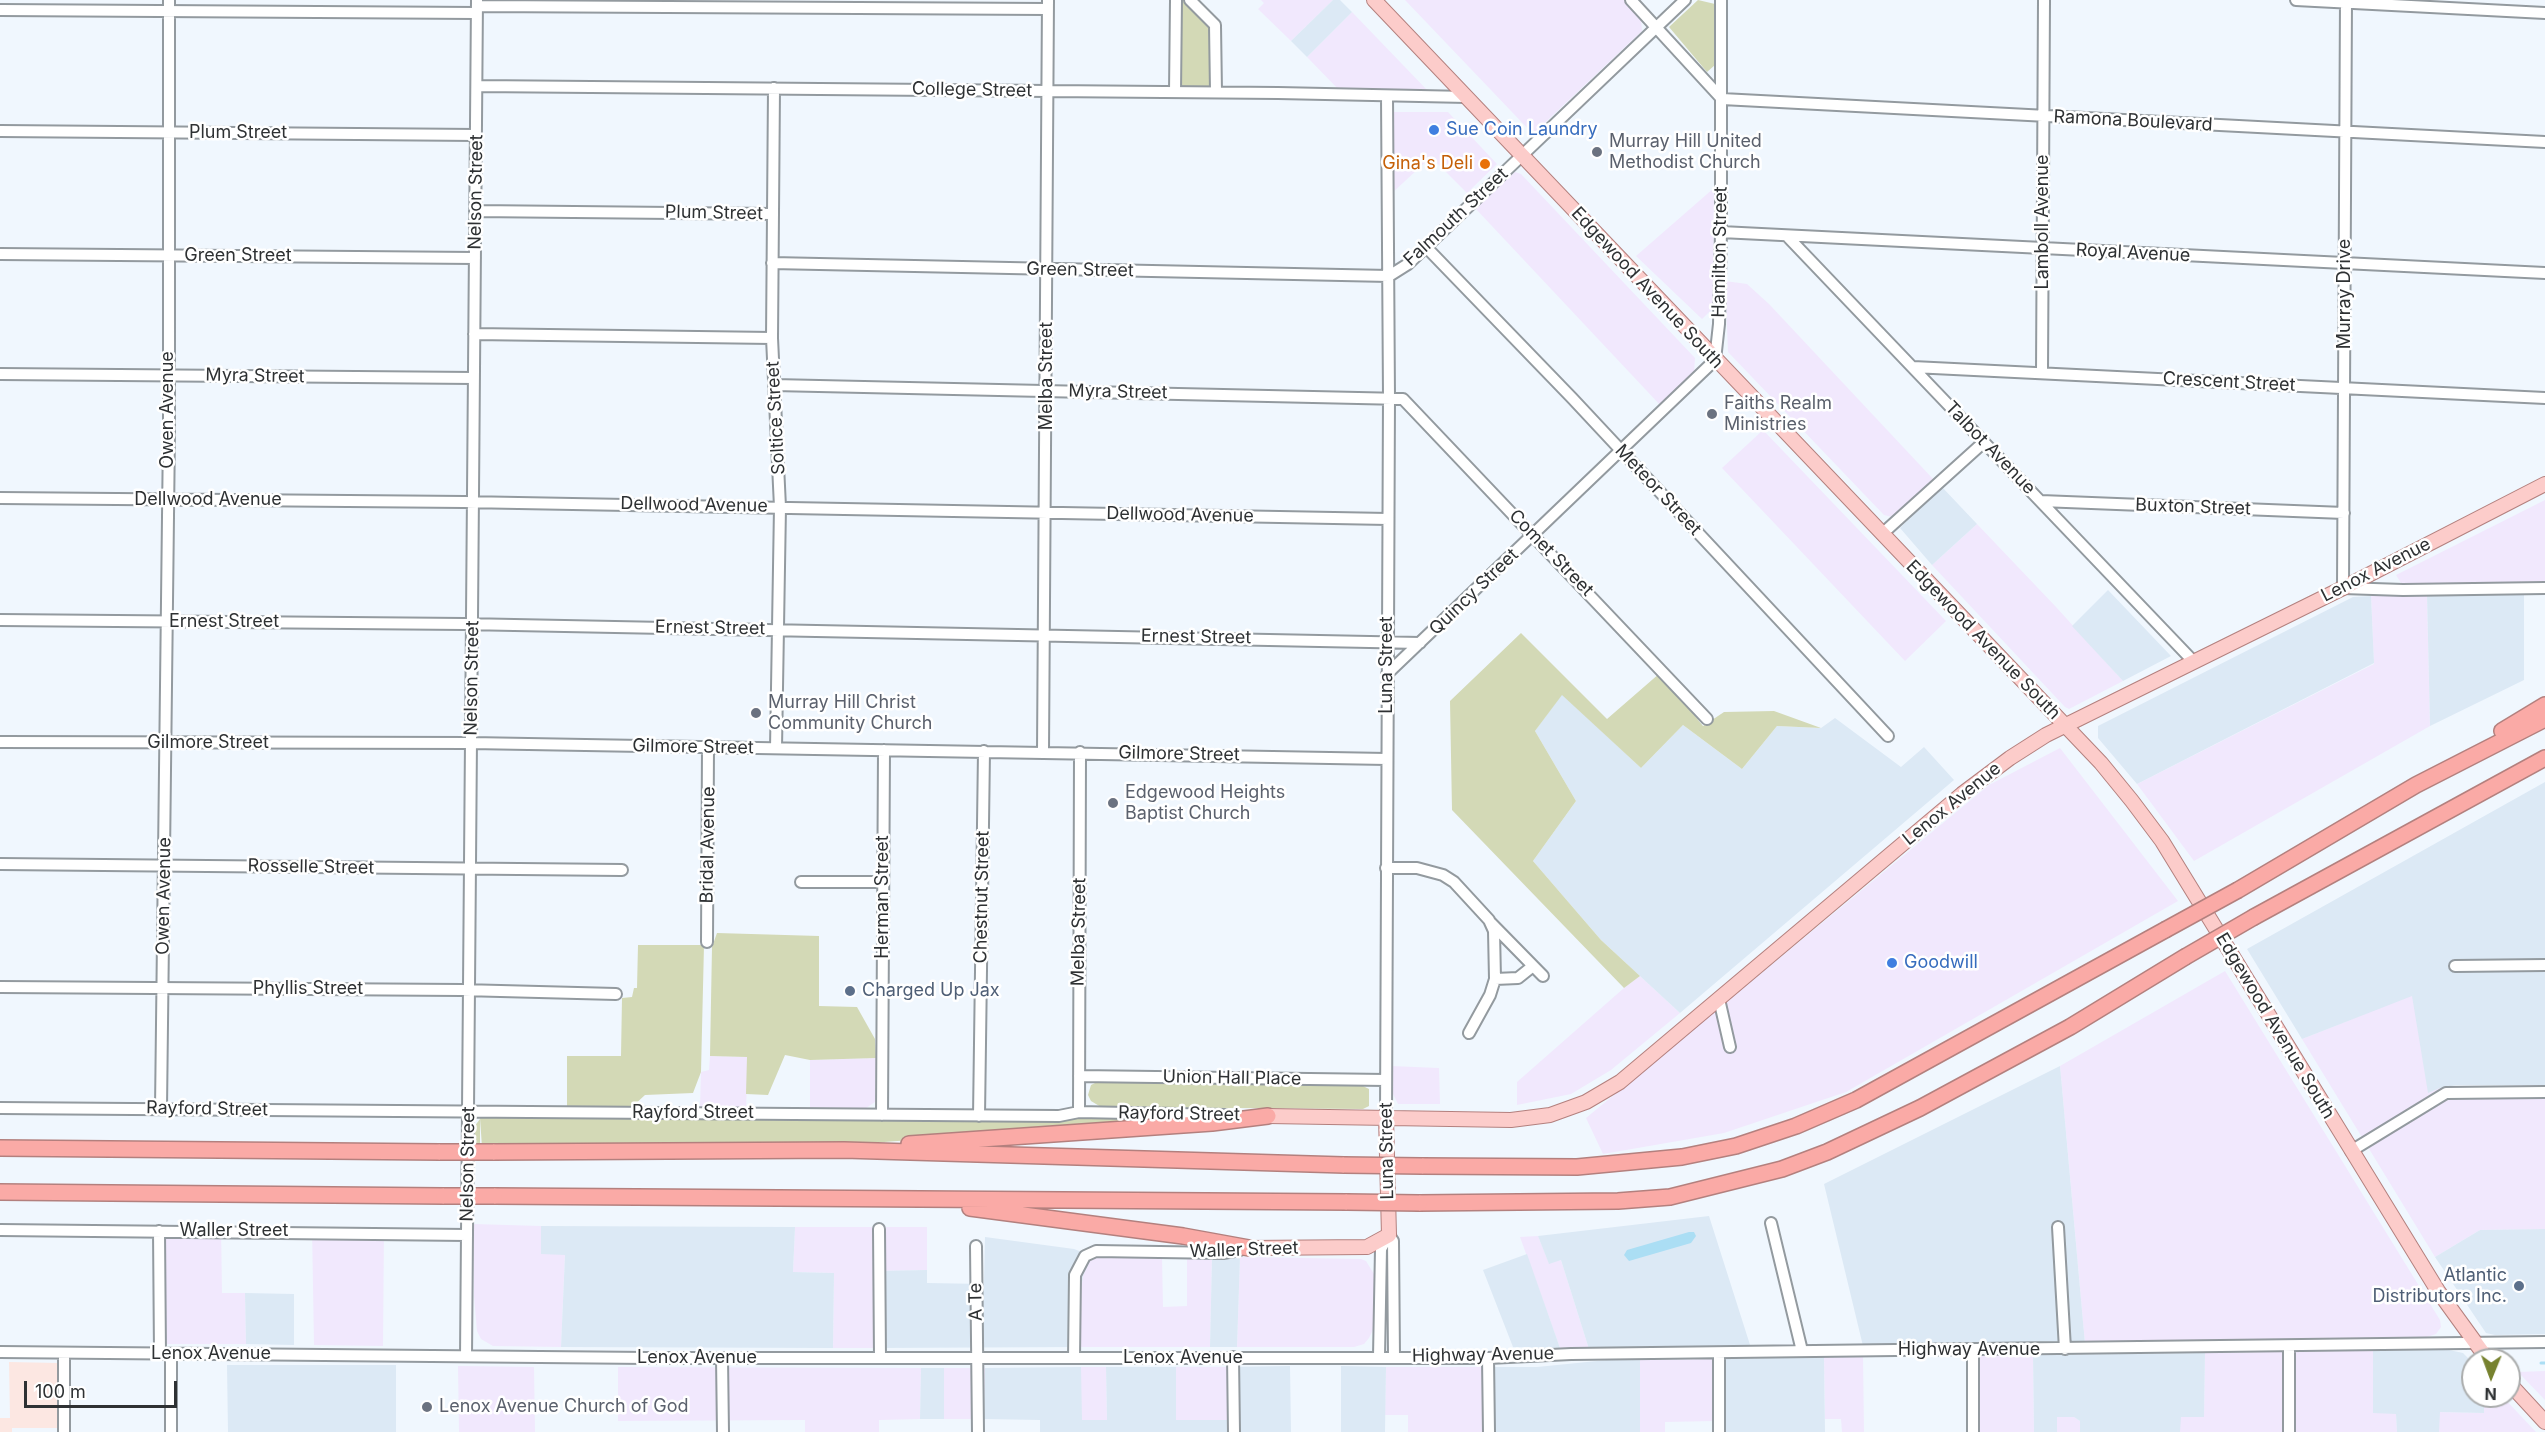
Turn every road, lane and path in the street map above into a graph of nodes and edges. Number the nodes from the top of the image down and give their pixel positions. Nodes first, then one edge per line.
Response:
1 (1176, 0) edge
2 (1190, 0) edge
3 (1374, 0) edge
4 (1631, 0) edge
5 (1685, 0) edge
6 (1721, 0) edge
7 (2044, 0) edge
8 (2296, 0) edge
9 (2346, 1) edge
10 (1048, 4) edge
11 (169, 6) edge
12 (476, 6) edge
13 (0, 10) edge
14 (2545, 13) edge
15 (1656, 27) junction
16 (477, 86) junction
17 (774, 88) junction
18 (1048, 91) junction
19 (1175, 92) junction
20 (1216, 92) junction
21 (1387, 96) junction
22 (1467, 97) junction
23 (1722, 99) junction
24 (2043, 117) junction
25 (0, 131) edge
26 (2346, 132) junction
27 (170, 133) junction
28 (476, 135) junction
29 (2545, 142) edge
30 (1522, 156) junction
31 (476, 211) junction
32 (772, 214) junction
33 (1722, 232) junction
34 (1787, 236) junction
35 (1426, 247) junction
36 (2043, 248) junction
37 (0, 254) edge
38 (169, 255) junction
39 (475, 258) junction
40 (772, 263) junction
41 (2345, 263) junction
42 (1047, 270) junction
43 (2545, 273) edge
44 (1389, 276) junction
45 (474, 334) junction
46 (772, 338) junction
47 (1715, 360) junction
48 (1913, 368) junction
49 (2042, 372) junction
50 (0, 374) edge
51 (168, 375) junction
52 (474, 378) junction
53 (774, 385) junction
54 (2344, 388) junction
55 (1046, 390) junction
56 (1389, 397) junction
57 (2545, 398) edge
58 (1984, 442) junction
59 (1622, 451) junction
60 (2545, 484) edge
61 (0, 498) edge
62 (168, 499) junction
63 (2041, 501) junction
64 (474, 502) junction
65 (780, 507) junction
66 (1046, 512) junction
67 (2344, 513) junction
68 (1388, 519) junction
69 (1882, 534) junction
70 (1533, 535) junction
71 (2343, 588) junction
72 (2545, 588) edge
73 (0, 620) edge
74 (166, 621) junction
75 (472, 624) junction
76 (779, 629) junction
77 (1046, 634) junction
78 (1388, 641) junction
79 (1420, 643) junction
80 (2193, 661) junction
81 (1387, 674) junction
82 (2545, 705) edge
83 (1707, 719) dead end
84 (2545, 719) edge
85 (2065, 726) junction
86 (1888, 736) dead end
87 (0, 742) edge
88 (166, 743) junction
89 (471, 743) junction
90 (708, 747) junction
91 (776, 748) junction
92 (884, 750) junction
93 (984, 751) junction
94 (1043, 751) junction
95 (1080, 752) junction
96 (2470, 755) junction
97 (2545, 758) edge
98 (1387, 759) junction
99 (2545, 764) edge
100 (2522, 770) junction
101 (0, 864) edge
102 (165, 866) junction
103 (1386, 868) junction
104 (470, 869) junction
105 (622, 870) dead end
106 (801, 882) dead end
107 (883, 882) junction
108 (1489, 920) junction
109 (707, 942) dead end
110 (2545, 965) edge
111 (1533, 966) junction
112 (2455, 966) dead end
113 (1543, 976) dead end
114 (1495, 979) junction
115 (0, 987) edge
116 (162, 988) junction
117 (469, 990) junction
118 (616, 994) dead end
119 (1719, 999) junction
120 (1468, 1033) dead end
121 (1730, 1047) dead end
122 (1079, 1076) junction
123 (1386, 1080) junction
124 (2545, 1092) edge
125 (0, 1108) edge
126 (161, 1108) junction
127 (469, 1112) junction
128 (1079, 1112) junction
129 (882, 1115) junction
130 (979, 1116) junction
131 (1268, 1116) junction
132 (1386, 1117) junction
133 (0, 1148) edge
134 (844, 1150) junction
135 (2351, 1151) junction
136 (0, 1192) edge
137 (809, 1198) junction
138 (1771, 1223) dead end
139 (2058, 1227) dead end
140 (879, 1229) dead end
141 (0, 1230) edge
142 (159, 1231) junction
143 (467, 1235) junction
144 (1389, 1235) junction
145 (976, 1246) dead end
146 (1250, 1248) junction
147 (2545, 1342) edge
148 (2475, 1344) junction
149 (2289, 1347) junction
150 (2478, 1348) edge
151 (2064, 1349) junction
152 (1973, 1350) junction
153 (1802, 1351) junction
154 (0, 1352) edge
155 (64, 1353) junction
156 (1719, 1353) junction
157 (165, 1354) junction
158 (466, 1356) junction
159 (1379, 1356) junction
160 (1394, 1356) junction
161 (1233, 1357) junction
162 (722, 1358) junction
163 (880, 1358) junction
164 (978, 1358) junction
165 (1074, 1358) junction
166 (1488, 1358) junction
167 (2521, 1396) edge
168 (2545, 1422) edge
169 (64, 1432) edge
170 (171, 1432) edge
171 (723, 1432) edge
172 (978, 1432) edge
173 (1234, 1432) edge
174 (1489, 1432) edge
175 (1719, 1432) edge
176 (1973, 1432) edge
177 (2289, 1432) edge

1 - 19 street
2 - 20 street
3 - 22 main road, Edgewood Avenue South
4 - 15 street
5 - 15 street
6 - 23 street, Hamilton Street
7 - 24 street, Lamboll Avenue
8 - 9 street
9 - 14 street
9 - 26 street, Murray Drive
10 - 12 street
10 - 18 street, Melba Street
11 - 12 street
11 - 13 street
11 - 27 street, Owen Avenue
12 - 16 street, Nelson Street
15 - 23 street
15 - 30 street
16 - 17 street, College Street
16 - 28 street, Nelson Street
17 - 18 street, College Street
17 - 32 street, Soltice Street
18 - 19 street, College Street
18 - 42 street, Melba Street
19 - 20 street, College Street
20 - 21 street, College Street
21 - 22 street, College Street
21 - 44 street, Luna Street
22 - 30 main road, Edgewood Avenue South
23 - 24 street, Ramona Boulevard
23 - 33 street, Hamilton Street
24 - 26 street, Ramona Boulevard
24 - 36 street, Lamboll Avenue
25 - 27 street, Plum Street
26 - 29 street, Ramona Boulevard
26 - 41 street, Murray Drive
27 - 28 street, Plum Street
27 - 38 street, Owen Avenue
28 - 31 street, Nelson Street
30 - 35 street, Falmouth Street
30 - 47 main road, Edgewood Avenue South
31 - 32 street, Plum Street
31 - 39 street, Nelson Street
32 - 40 street, Soltice Street
33 - 34 street, Royal Avenue
33 - 47 street, Hamilton Street
34 - 36 street, Royal Avenue
34 - 48 street, Talbot Avenue
35 - 44 street, Falmouth Street
35 - 59 street, Meteor Street
36 - 41 street, Royal Avenue
36 - 49 street, Lamboll Avenue
37 - 38 street, Green Street
38 - 39 street, Green Street
38 - 51 street, Owen Avenue
39 - 45 street, Nelson Street
40 - 42 street, Green Street
40 - 46 street, Soltice Street
41 - 43 street, Royal Avenue
41 - 54 street, Murray Drive
42 - 44 street, Green Street
42 - 55 street, Melba Street
44 - 56 street, Luna Street
45 - 46 street
45 - 52 street, Nelson Street
46 - 53 street, Soltice Street
47 - 59 street, Quincy Street
47 - 69 main road, Edgewood Avenue South
48 - 49 street, Crescent Street
48 - 58 street, Talbot Avenue
49 - 54 street, Crescent Street
50 - 51 street, Myra Street
51 - 52 street, Myra Street
51 - 62 street, Owen Avenue
52 - 64 street, Nelson Street
53 - 55 street, Myra Street
53 - 65 street, Soltice Street
54 - 57 street, Crescent Street
54 - 67 street, Murray Drive
55 - 56 street, Myra Street
55 - 66 street, Melba Street
56 - 68 street, Luna Street
56 - 70 street, Comet Street
58 - 63 street, Talbot Avenue
58 - 69 street
59 - 70 street, Quincy Street
59 - 86 street, Meteor Street
60 - 71 main road, Lenox Avenue
61 - 62 street, Dellwood Avenue
62 - 64 street, Dellwood Avenue
62 - 74 street, Owen Avenue
63 - 67 street, Buxton Street
63 - 80 street, Talbot Avenue
64 - 65 street, Dellwood Avenue
64 - 75 street, Nelson Street
65 - 66 street, Dellwood Avenue
65 - 76 street, Soltice Street
66 - 68 street, Dellwood Avenue
66 - 77 street, Melba Street
67 - 71 street, Murray Drive
68 - 78 street, Luna Street
69 - 85 main road, Edgewood Avenue South
70 - 79 street, Quincy Street
70 - 83 street, Comet Street
71 - 72 street
71 - 80 main road, Lenox Avenue
73 - 74 street, Ernest Street
74 - 75 street, Ernest Street
74 - 88 street, Owen Avenue
75 - 76 street, Ernest Street
75 - 89 street, Nelson Street
76 - 77 street, Ernest Street
76 - 91 street, Soltice Street
77 - 78 street, Ernest Street
77 - 94 street, Melba Street
78 - 79 street, Ernest Street
78 - 81 street, Luna Street
79 - 81 street, Quincy Street
80 - 85 main road, Lenox Avenue
81 - 98 street, Luna Street
82 - 96 highway
84 - 96 highway
85 - 119 main road, Lenox Avenue
85 - 135 main road, Edgewood Avenue South
87 - 88 street, Gilmore Street
88 - 89 street, Gilmore Street
88 - 102 street, Owen Avenue
89 - 90 street, Gilmore Street
89 - 104 street, Nelson Street
90 - 91 street, Gilmore Street
90 - 109 street, Bridal Avenue
91 - 92 street, Gilmore Street
92 - 93 street, Gilmore Street
92 - 107 street, Herman Street
93 - 94 street, Gilmore Street
93 - 130 street, Chestnut Street
94 - 95 street, Gilmore Street
95 - 98 street, Gilmore Street
95 - 122 street, Melba Street
96 - 134 highway, bridge
97 - 100 highway
98 - 103 street, Luna Street
99 - 100 highway
100 - 137 highway, bridge
101 - 102 street, Rosselle Street
102 - 104 street, Rosselle Street
102 - 116 street, Owen Avenue
103 - 108 street
103 - 123 street, Luna Street
104 - 105 street, Rosselle Street
104 - 117 street, Nelson Street
106 - 107 street
107 - 129 street, Herman Street
108 - 111 street
108 - 114 street
110 - 112 street
111 - 113 street
111 - 114 street
114 - 120 street
115 - 116 street, Phyllis Street
116 - 117 street, Phyllis Street
116 - 126 street, Owen Avenue
117 - 118 street, Phyllis Street
117 - 127 street, Nelson Street
119 - 121 street
119 - 132 main road, Lenox Avenue
122 - 123 street, Union Hall Place
122 - 128 street, Melba Street
123 - 132 street, Luna Street
124 - 135 street
125 - 126 street, Rayford Street
126 - 127 street, Rayford Street
127 - 129 street, Rayford Street
127 - 143 street, Nelson Street
128 - 130 street, Rayford Street
128 - 131 street, Rayford Street
129 - 130 street, Rayford Street
131 - 132 main road, Rayford Street
131 - 134 highway
132 - 144 main road, Luna Street
133 - 134 highway, bridge
135 - 148 main road, Edgewood Avenue South
136 - 137 highway, bridge
137 - 146 highway
138 - 153 street
139 - 151 street
140 - 163 street
141 - 142 street, Waller Street
142 - 143 street, Waller Street
142 - 157 street
143 - 158 street, Nelson Street
144 - 146 main road, Waller Street
144 - 159 street, Luna Street
144 - 160 street, Luna Street
145 - 164 street, A Te
146 - 165 street, Waller Street
147 - 148 street, Highway Avenue
148 - 149 street, Highway Avenue
148 - 150 main road, Edgewood Avenue South
149 - 151 street, Highway Avenue
149 - 177 street
151 - 152 street, Highway Avenue
152 - 153 street, Highway Avenue
152 - 176 street
153 - 156 street, Highway Avenue
154 - 155 street, Lenox Avenue
155 - 157 street, Lenox Avenue
155 - 169 street
156 - 166 street, Highway Avenue
156 - 175 street
157 - 158 street, Lenox Avenue
157 - 170 street
158 - 162 street, Lenox Avenue
159 - 160 street, Lenox Avenue
159 - 161 street, Lenox Avenue
160 - 166 street, Highway Avenue
161 - 165 street, Lenox Avenue
161 - 173 street
162 - 163 street, Lenox Avenue
162 - 171 street
163 - 164 street, Lenox Avenue
164 - 165 street, Lenox Avenue
164 - 172 street, A Te
166 - 174 street
167 - 168 main road

